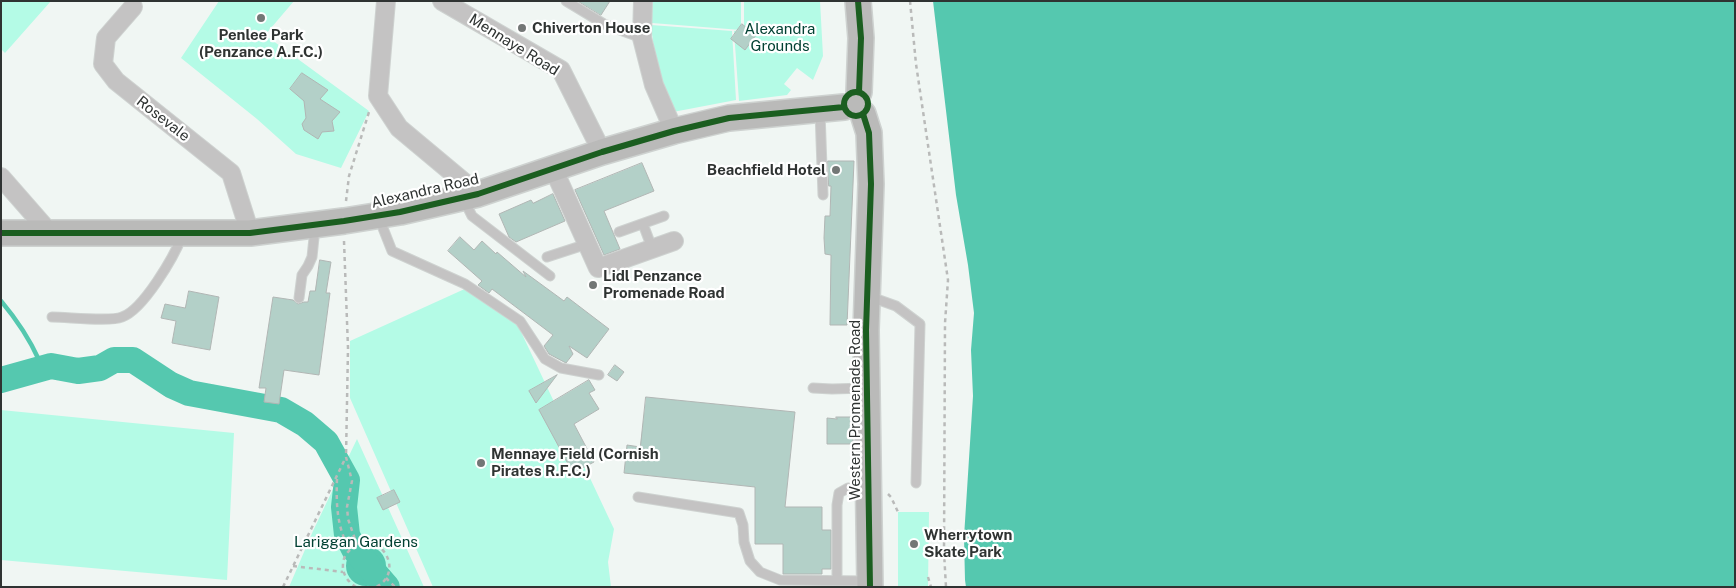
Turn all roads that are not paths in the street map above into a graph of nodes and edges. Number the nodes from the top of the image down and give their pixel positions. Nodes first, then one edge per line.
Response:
1 (386, 1) edge
2 (442, 1) edge
3 (566, 1) edge
4 (643, 1) edge
5 (858, 1) edge
6 (133, 7) dead end
7 (642, 38) junction
8 (847, 105) junction
9 (674, 132) junction
10 (602, 152) junction
11 (552, 168) junction
12 (1, 176) edge
13 (470, 195) junction
14 (823, 195) dead end
15 (378, 216) junction
16 (664, 216) dead end
17 (643, 224) junction
18 (315, 225) junction
19 (619, 232) dead end
20 (1, 233) edge
21 (50, 233) junction
22 (250, 233) junction
23 (183, 234) junction
24 (674, 241) dead end
25 (587, 244) junction
26 (652, 248) junction
27 (547, 257) dead end
28 (550, 276) dead end
29 (868, 296) junction
30 (299, 298) dead end
31 (52, 317) dead end
32 (599, 375) dead end
33 (813, 388) dead end
34 (867, 388) junction
35 (916, 483) dead end
36 (868, 488) junction
37 (638, 497) dead end
38 (836, 580) junction
39 (869, 584) edge

1 - 13 street
2 - 10 street, Mennaye Road
3 - 7 lane
4 - 7 street
5 - 8 street, Western Promenade Road
6 - 22 street, Rosevale
7 - 9 street
8 - 9 street, Alexandra Road
8 - 14 lane
8 - 29 street, Western Promenade Road
9 - 10 street, Alexandra Road
10 - 11 street, Alexandra Road
11 - 13 street, Alexandra Road
11 - 25 street
12 - 21 street
13 - 15 street, Alexandra Road
13 - 28 lane
15 - 18 street, Alexandra Road
15 - 32 lane
16 - 17 lane
17 - 19 lane
17 - 26 lane
18 - 22 street, Alexandra Road
18 - 30 lane
20 - 21 street, Alexandra Road
21 - 23 street, Alexandra Road
22 - 23 street, Alexandra Road
23 - 31 lane
24 - 26 street
25 - 26 street
25 - 27 lane
29 - 34 street, Western Promenade Road
29 - 35 lane
33 - 34 lane
34 - 36 street, Western Promenade Road
36 - 38 lane
36 - 39 street, Western Promenade Road
37 - 38 lane
38 - 39 lane

